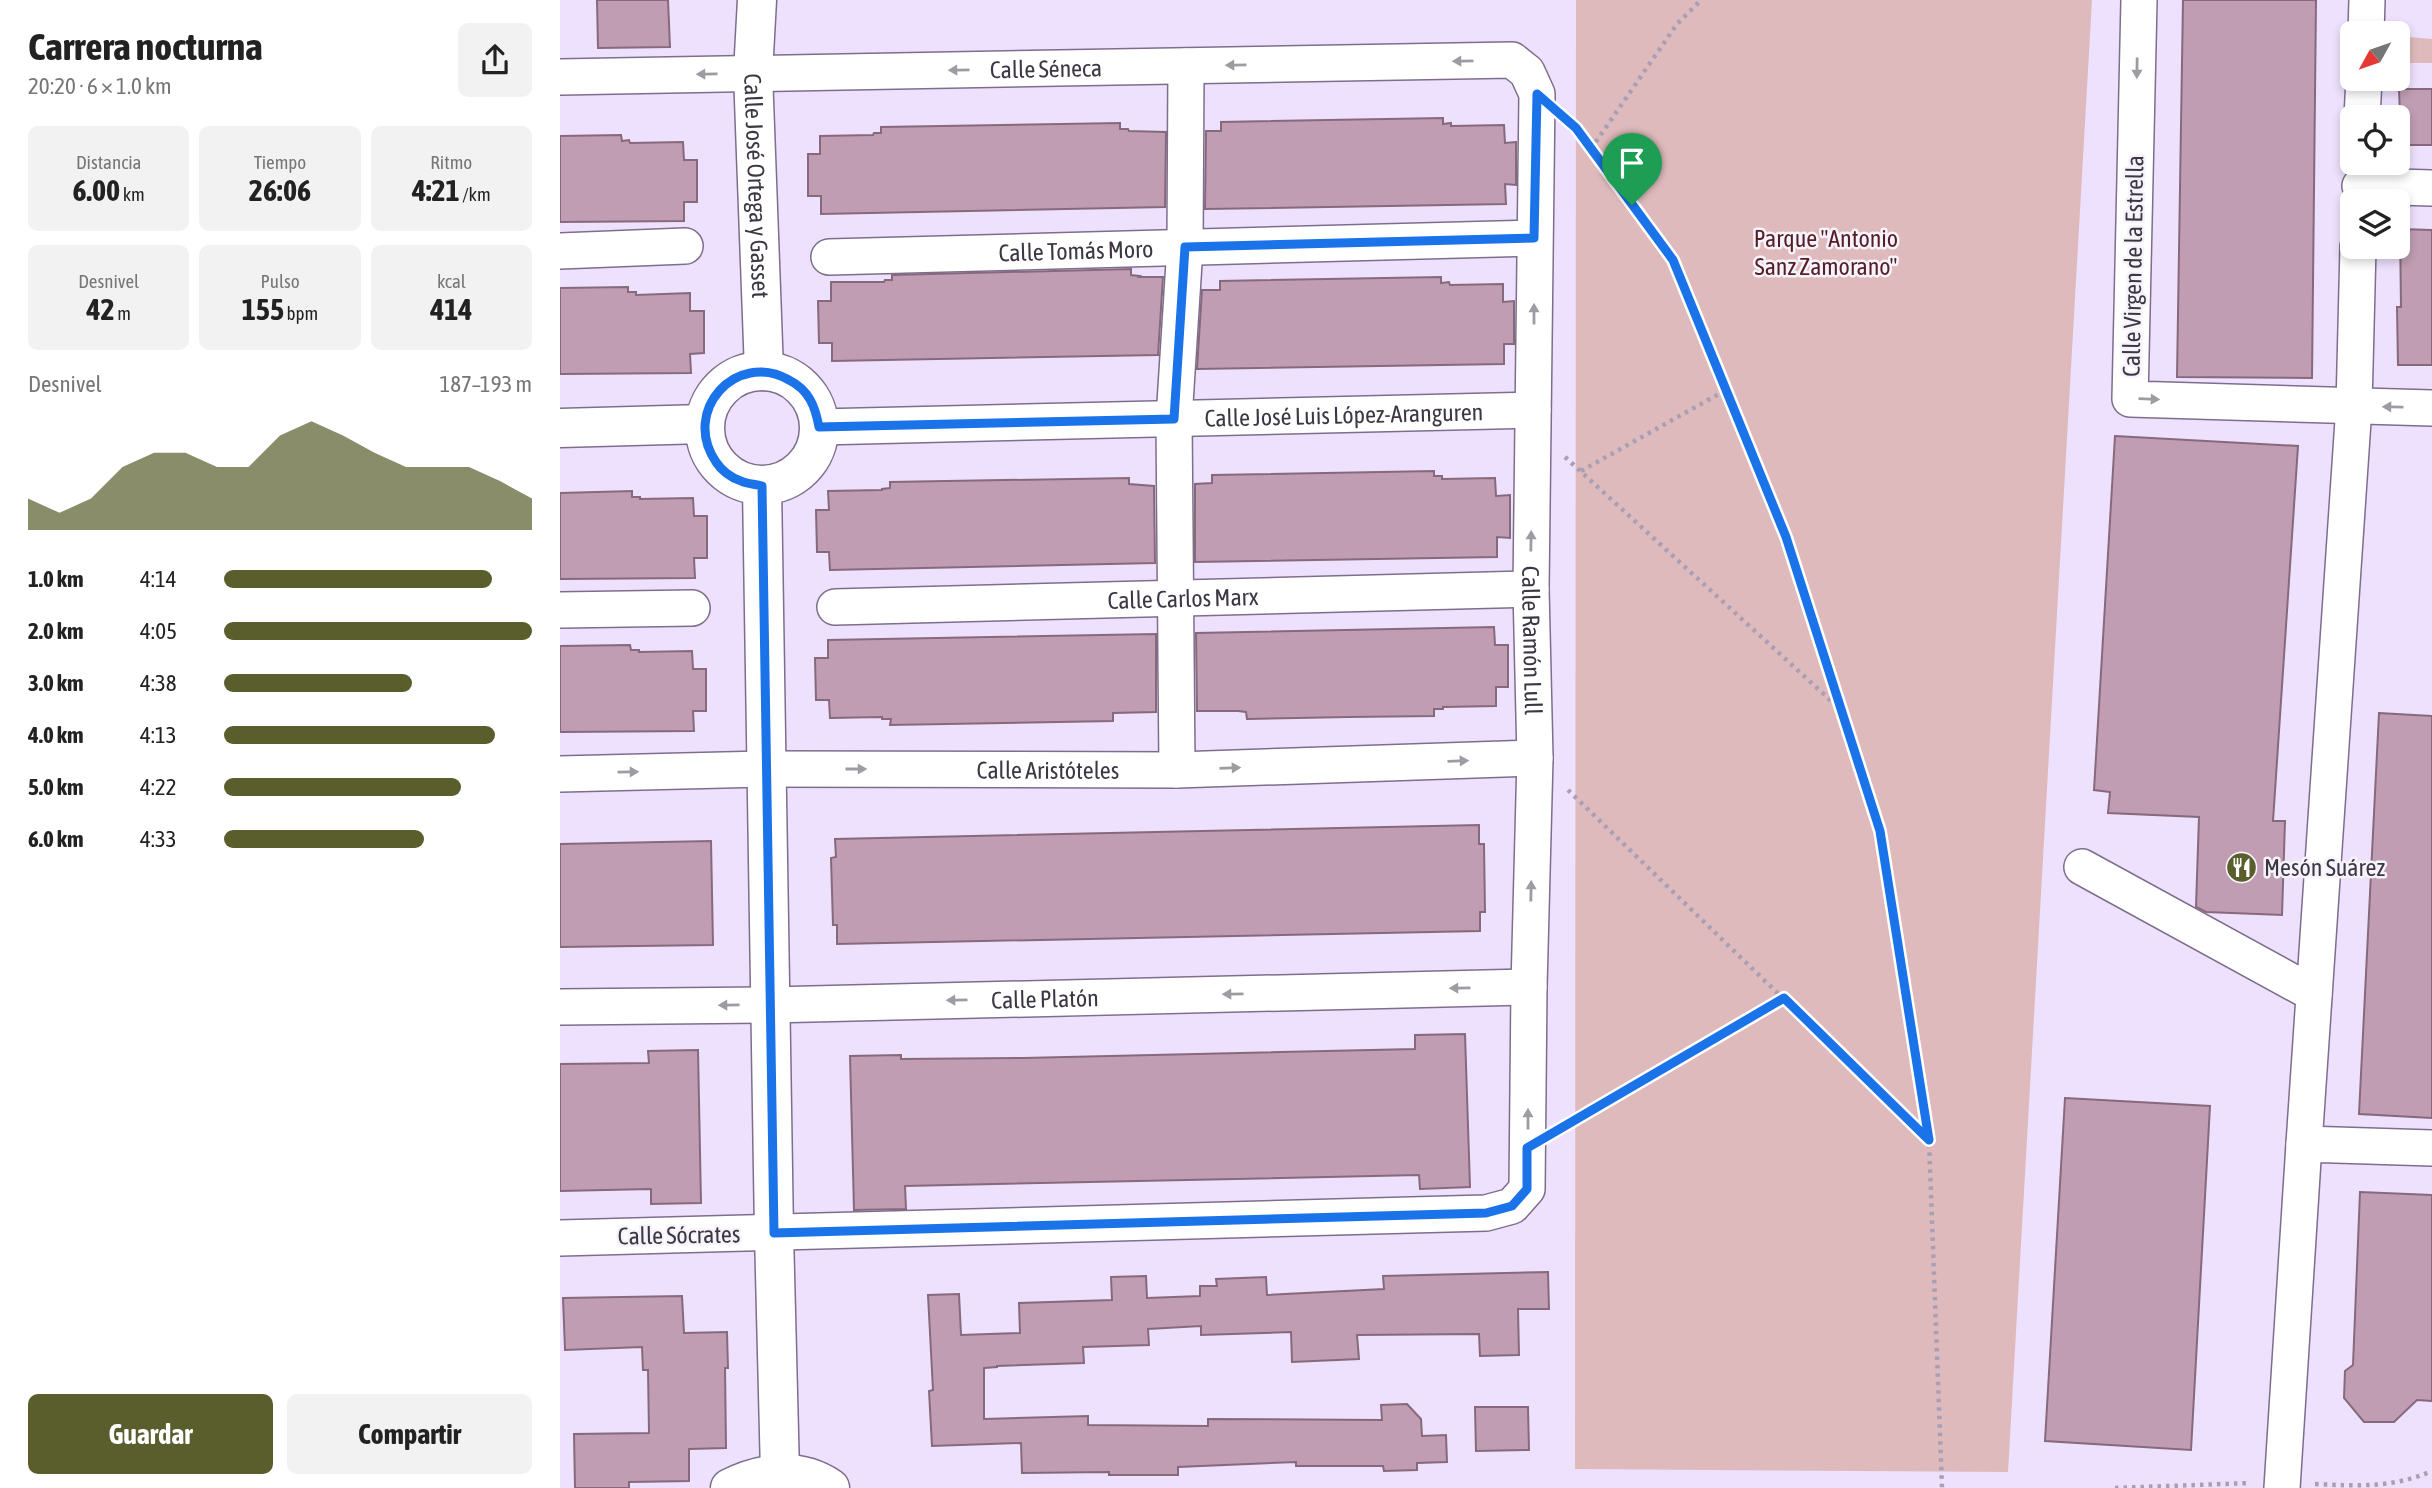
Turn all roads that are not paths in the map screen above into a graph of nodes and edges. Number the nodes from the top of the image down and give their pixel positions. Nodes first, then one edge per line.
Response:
1 (757, 0) edge
2 (2139, 0) edge
3 (2367, 0) edge
4 (2366, 21) edge
5 (1186, 66) junction
6 (753, 73) junction
7 (560, 77) edge
8 (1532, 83) joint
9 (2360, 183) edge
10 (2432, 188) edge
11 (1534, 238) junction
12 (685, 246) dead end
13 (1185, 247) junction
14 (560, 251) edge
15 (829, 257) dead end
16 (2358, 259) edge
17 (764, 371) junction
18 (2354, 407) junction
19 (2432, 408) edge
20 (1174, 419) junction
21 (1533, 419) junction
22 (704, 424) junction
23 (819, 427) junction
24 (560, 428) edge
25 (762, 486) junction
26 (1531, 589) junction
27 (1174, 599) junction
28 (835, 607) dead end
29 (692, 608) dead end
30 (560, 610) edge
31 (1535, 758) junction
32 (766, 769) junction
33 (1177, 770) junction
34 (560, 774) edge
35 (2082, 867) dead end
36 (1529, 987) junction
37 (2314, 994) junction
38 (770, 1005) junction
39 (560, 1007) edge
40 (2304, 1144) junction
41 (2432, 1148) edge
42 (1512, 1206) joint
43 (774, 1233) junction
44 (560, 1238) edge
45 (780, 1473) junction
46 (730, 1488) edge
47 (830, 1488) edge
48 (2282, 1488) edge

1 - 6 street, Calle José Ortega y Gasset
2 -> 18 street, Calle Virgen de la Estrella
3 - 4 street
5 -> 6 street, Calle Séneca
8 -> 5 street, Calle Séneca
5 - 13 street
6 -> 7 street, Calle Séneca
6 - 17 street, Calle José Ortega y Gasset
8 - 11 street, Calle Ramón Lull
9 - 10 street
11 - 13 street, Calle Tomás Moro
21 -> 11 street, Calle Ramón Lull
12 - 14 street
13 - 15 street, Calle Tomás Moro
13 - 20 street
16 - 18 street
17 - 22 street
17 - 23 street
19 -> 18 street, Calle Virgen de la Estrella
18 - 37 street
20 - 21 street, Calle José Luis López-Aranguren
20 - 23 street, Calle José Luis López-Aranguren
20 - 27 street
26 -> 21 street, Calle Ramón Lull
22 - 24 street
22 - 25 street
23 - 25 street
25 - 32 street
26 - 27 street, Calle Carlos Marx
26 - 31 street, Calle Ramón Lull
27 - 28 street, Calle Carlos Marx
27 - 33 street
29 - 30 street
33 -> 31 street, Calle Aristóteles
36 -> 31 street, Calle Ramón Lull
32 -> 33 street, Calle Aristóteles
34 -> 32 street, Calle Aristóteles
32 - 38 street
35 - 37 street
36 -> 38 street, Calle Platón
42 -> 36 street, Calle Ramón Lull
37 - 40 street
38 -> 39 street, Calle Platón
38 - 43 street
40 - 41 street
40 - 48 street
42 - 43 street, Calle Sócrates
43 - 44 street, Calle Sócrates
43 - 45 street
45 - 46 street
45 - 47 street

